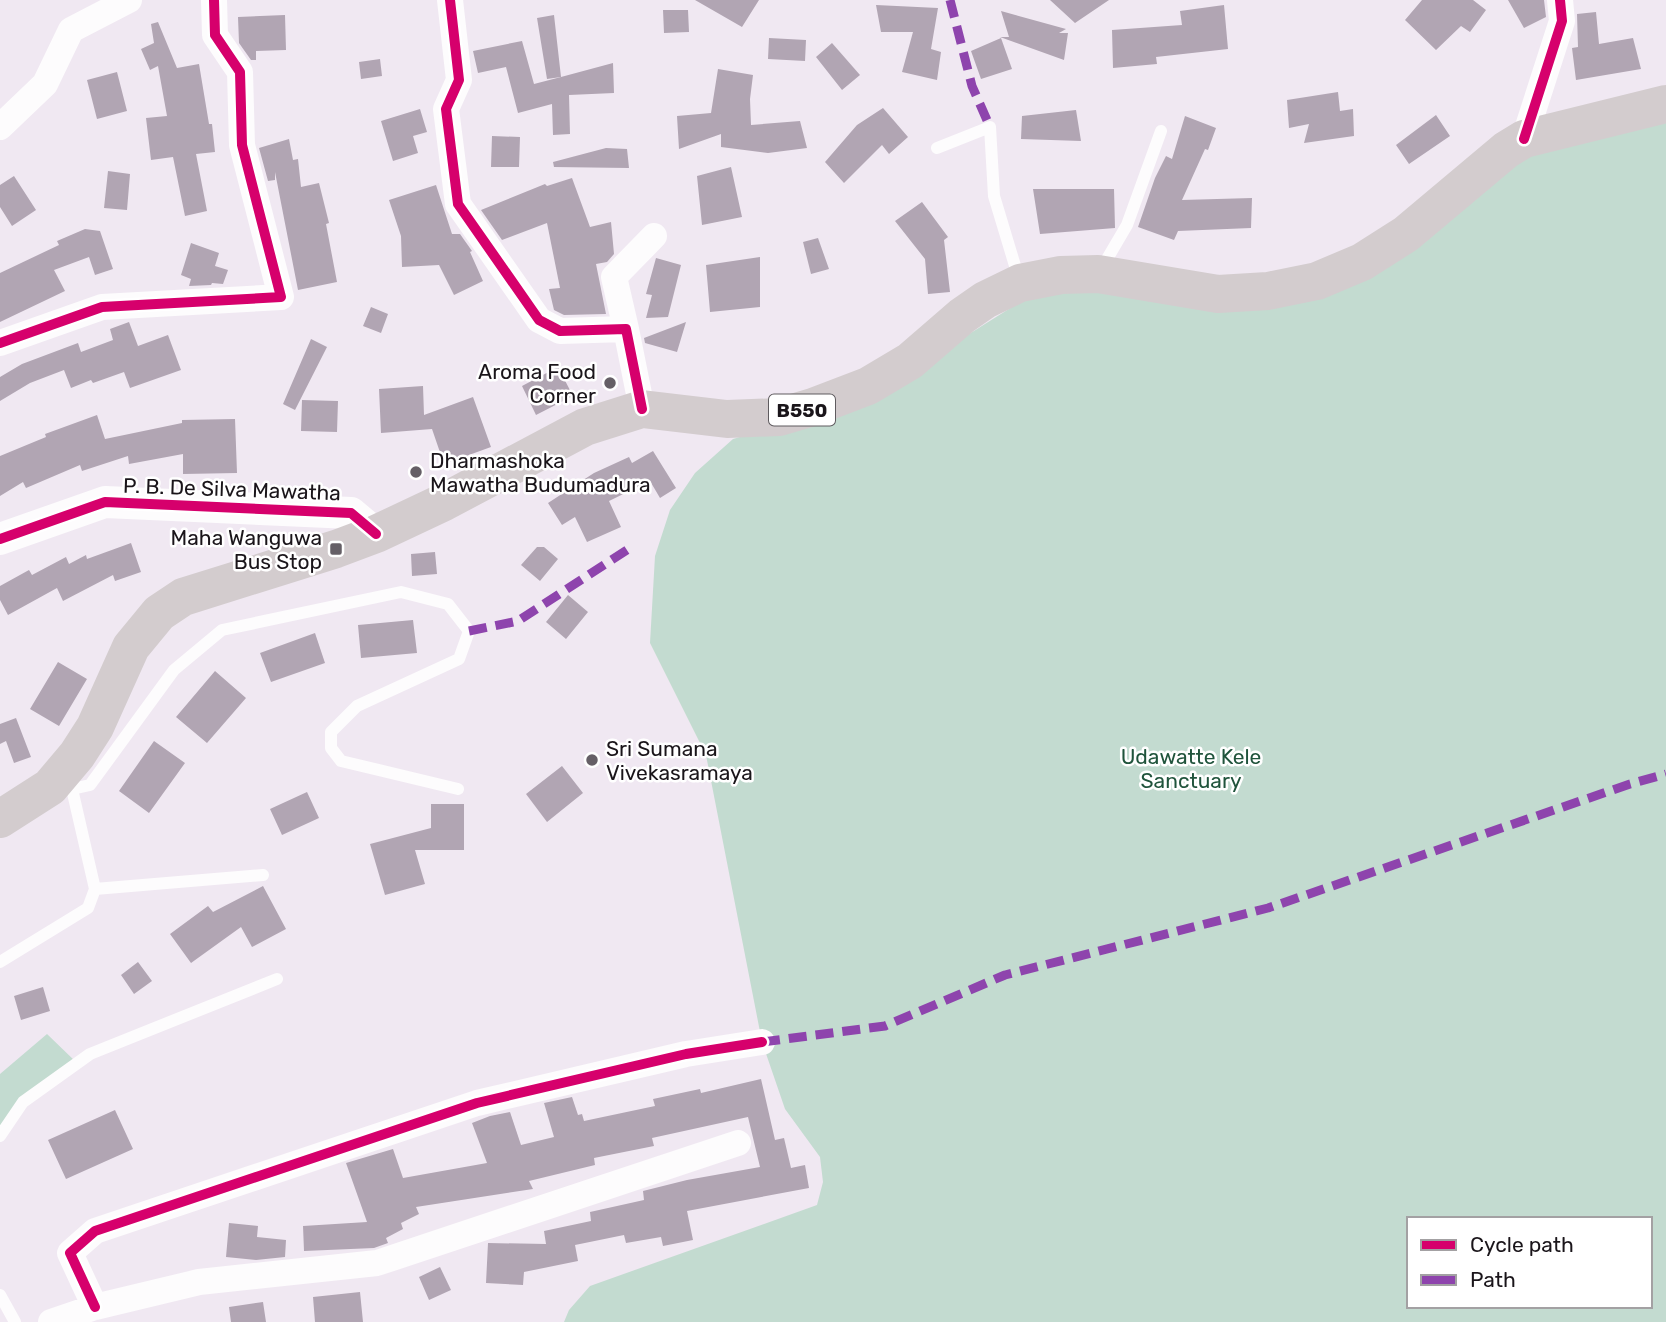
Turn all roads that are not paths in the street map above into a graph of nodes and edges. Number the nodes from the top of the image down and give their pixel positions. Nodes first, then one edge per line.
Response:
1 (129, 0) edge
2 (214, 0) edge
3 (450, 0) edge
4 (1560, 0) edge
5 (1666, 104) edge
6 (0, 128) edge
7 (1161, 131) dead end
8 (1524, 139) junction
9 (937, 148) dead end
10 (654, 236) dead end
11 (1098, 274) junction
12 (1020, 283) junction
13 (626, 329) junction
14 (0, 343) edge
15 (642, 409) junction
16 (376, 534) junction
17 (0, 539) edge
18 (61, 788) junction
19 (458, 789) dead end
20 (0, 819) edge
21 (263, 875) dead end
22 (95, 889) junction
23 (0, 962) edge
24 (277, 979) dead end
25 (762, 1042) dead end
26 (0, 1136) edge
27 (738, 1143) dead end
28 (0, 1295) edge
29 (95, 1307) junction
30 (15, 1322) edge
31 (51, 1322) edge

1 - 6 street
2 - 14 street
3 - 13 street
4 - 8 street
5 - 8 main road, B550
7 - 11 lane
8 - 11 main road, B550
9 - 12 lane
10 - 13 street
11 - 12 main road, B550
12 - 15 main road, B550
13 - 15 street
15 - 16 main road, B550
16 - 17 street, P. B. De Silva Mawatha
16 - 18 main road, B550
18 - 19 lane
18 - 20 main road, B550
18 - 22 lane
21 - 22 lane
22 - 23 lane
24 - 26 lane
25 - 29 street
27 - 29 street
28 - 30 lane
29 - 31 street

